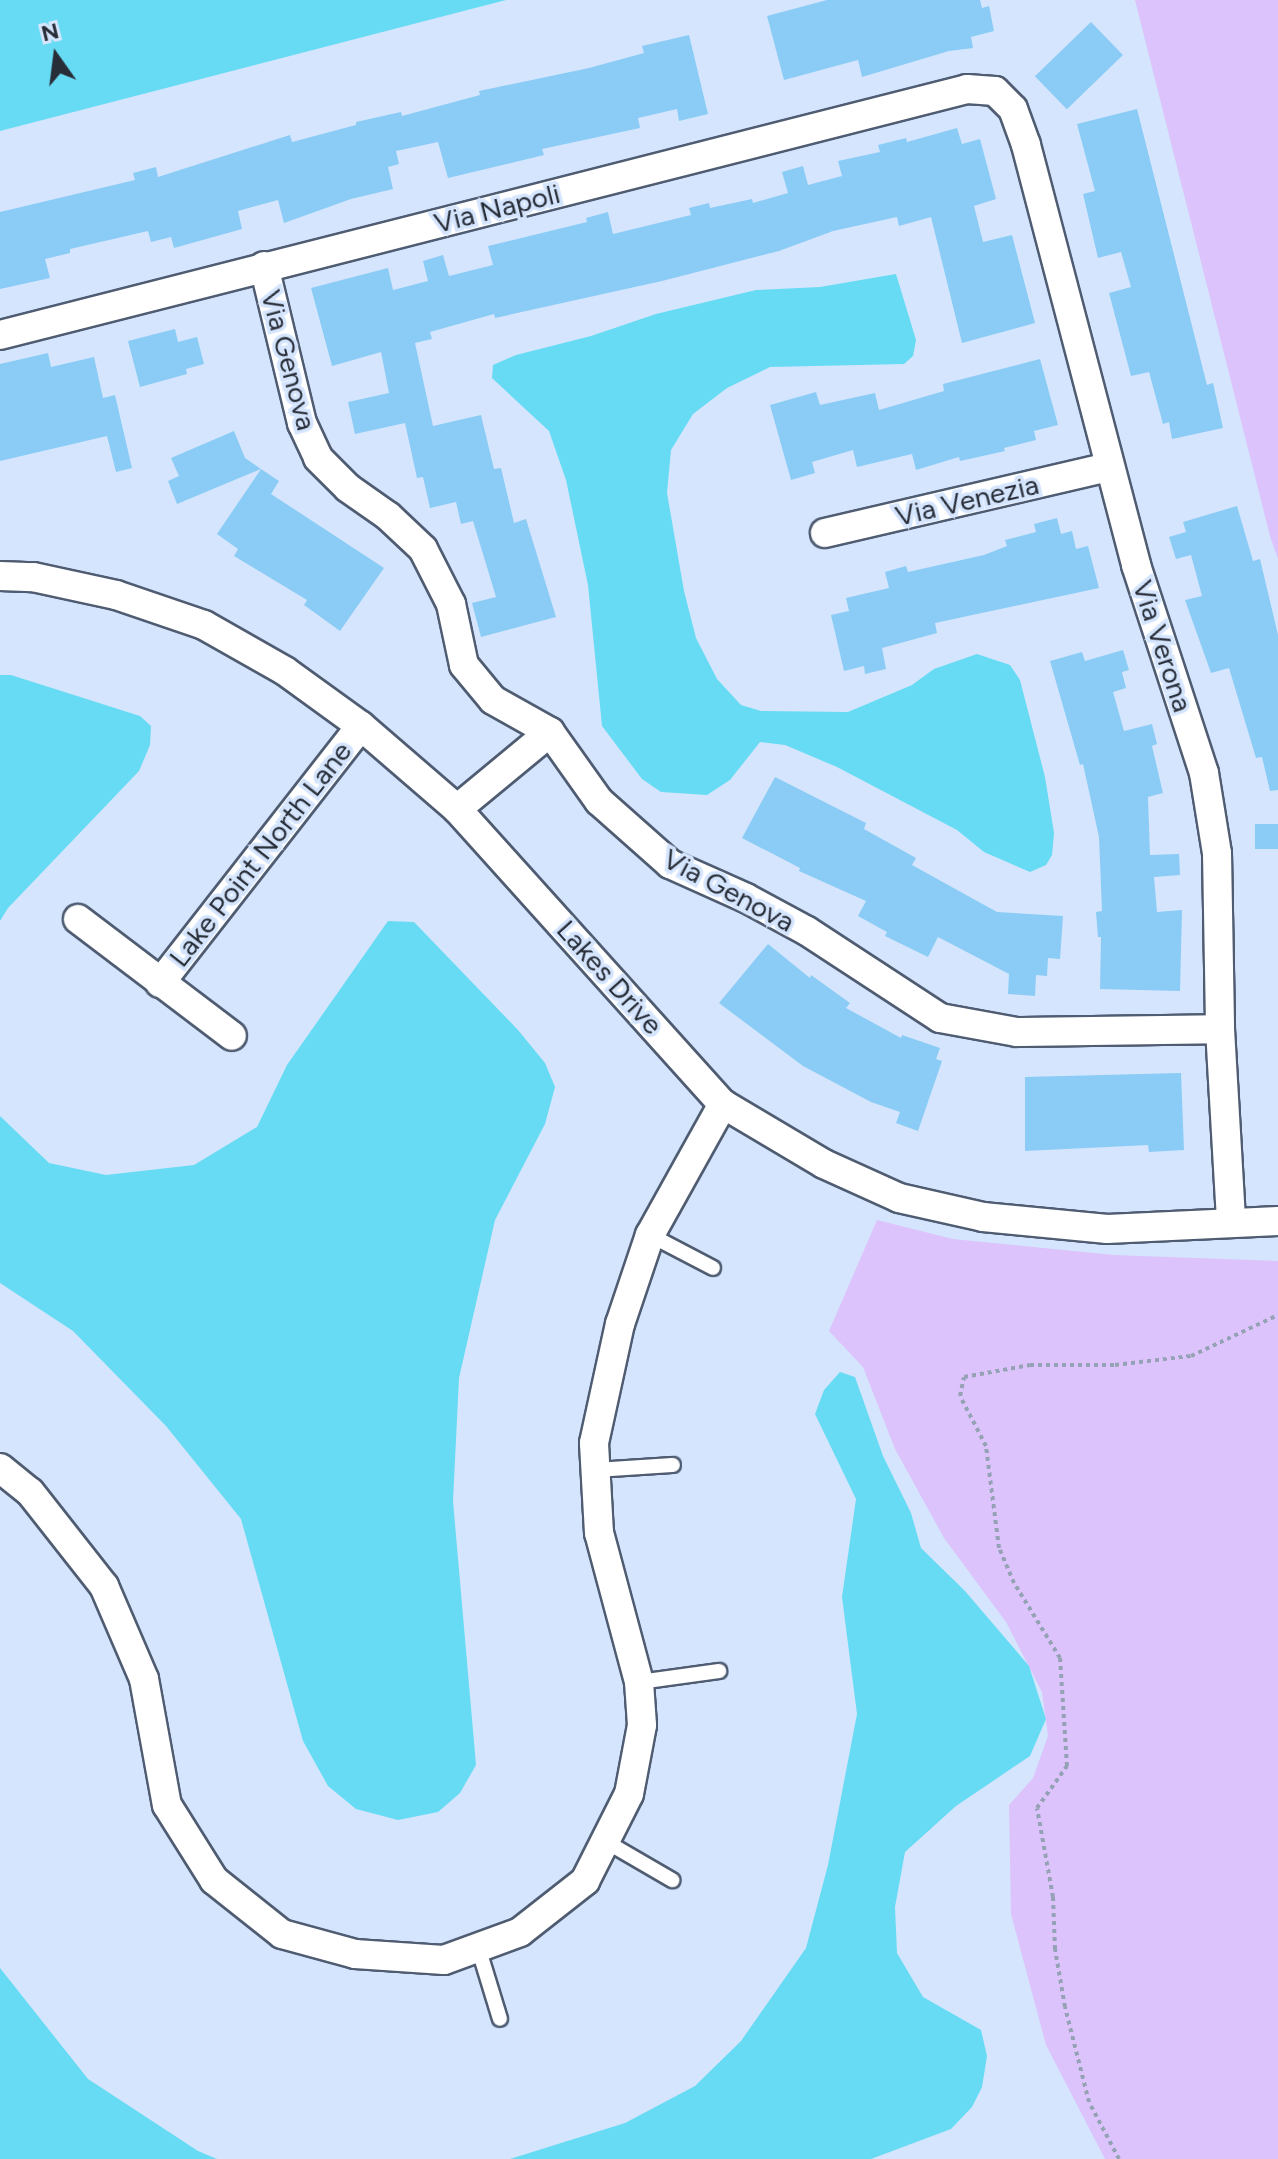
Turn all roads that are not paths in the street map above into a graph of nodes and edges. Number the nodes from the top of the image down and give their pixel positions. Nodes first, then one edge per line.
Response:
1 (995, 91) joint
2 (264, 266) junction
3 (0, 335) edge
4 (1109, 467) junction
5 (825, 533) dead end
6 (0, 576) edge
7 (361, 726) junction
8 (550, 732) junction
9 (457, 809) junction
10 (78, 919) dead end
11 (160, 983) junction
12 (1220, 1029) junction
13 (232, 1036) dead end
14 (723, 1104) junction
15 (1278, 1221) edge
16 (1231, 1222) junction
17 (650, 1235) junction
18 (713, 1268) dead end
19 (673, 1465) dead end
20 (0, 1468) edge
21 (595, 1470) junction
22 (719, 1671) dead end
23 (639, 1682) junction
24 (605, 1841) junction
25 (672, 1880) dead end
26 (478, 1947) junction
27 (500, 2019) dead end

1 - 2 street, Via Napoli
1 - 4 street, Via Verona
2 - 3 street, Via Napoli
2 - 8 street, Via Genova
4 - 5 street, Via Venezia
4 - 12 street, Via Verona
6 - 7 street, Lakes Drive
7 - 9 street, Lakes Drive
7 - 11 street, Lake Point North Lane
8 - 9 street
8 - 12 street, Via Genova
9 - 14 street, Lakes Drive
10 - 11 street
11 - 13 street
12 - 16 street, Via Verona
14 - 16 street, Lakes Drive
14 - 17 street
15 - 16 street, Lakes Drive
17 - 18 lane
17 - 21 street
19 - 21 lane
20 - 26 street
21 - 23 street
22 - 23 lane
23 - 24 street
24 - 25 lane
24 - 26 street
26 - 27 lane

